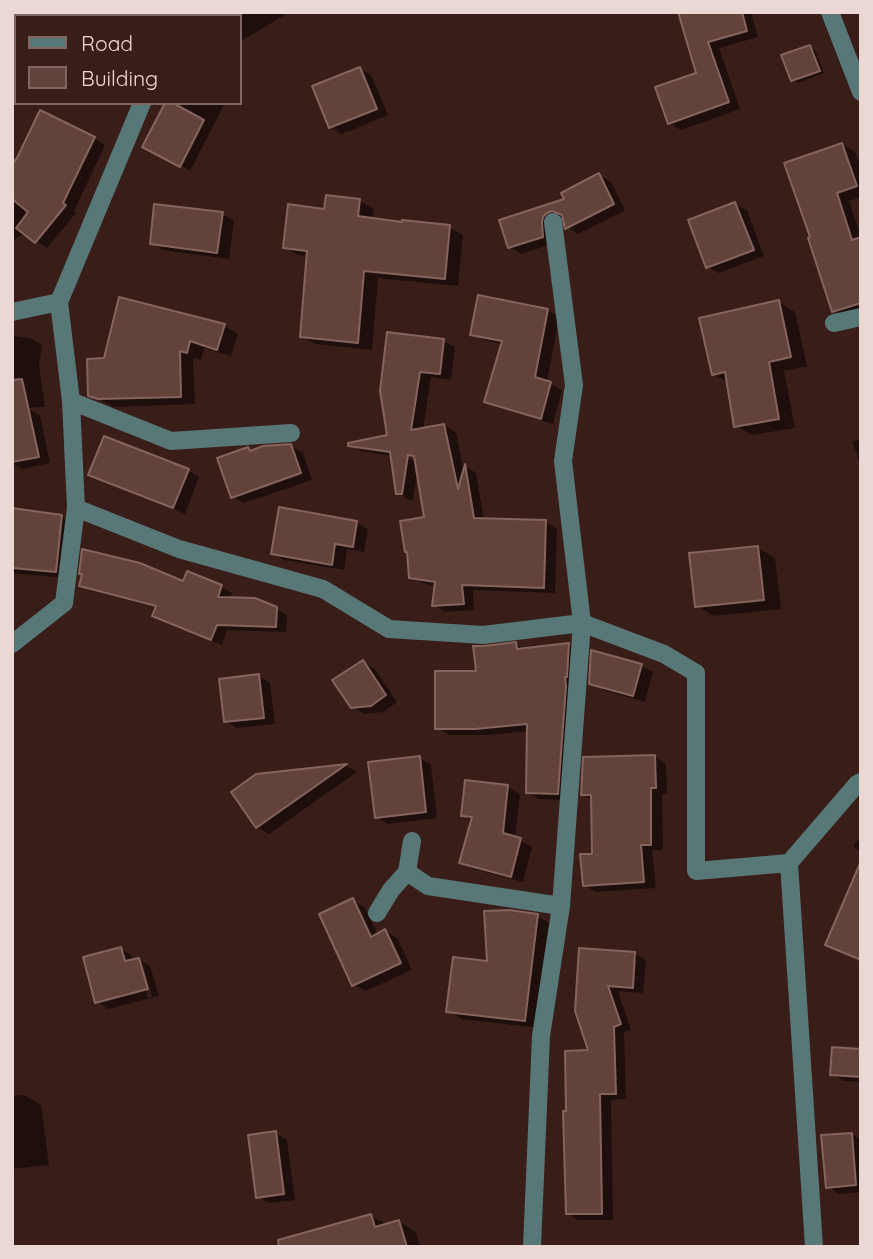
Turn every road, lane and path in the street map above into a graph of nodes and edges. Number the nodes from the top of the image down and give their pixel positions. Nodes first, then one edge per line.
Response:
1 (830, 12) edge
2 (861, 92) edge
3 (141, 105) edge
4 (553, 222) dead end
5 (59, 302) junction
6 (12, 312) edge
7 (861, 317) edge
8 (834, 323) dead end
9 (71, 401) junction
10 (291, 433) dead end
11 (76, 508) junction
12 (582, 623) junction
13 (12, 644) edge
14 (861, 782) edge
15 (412, 841) dead end
16 (789, 863) junction
17 (407, 872) junction
18 (561, 906) junction
19 (377, 913) dead end
20 (532, 1247) edge
21 (814, 1247) edge

1 - 2 street
3 - 5 street
4 - 12 street
5 - 6 street
5 - 9 street
7 - 8 street
9 - 10 street
9 - 11 street
11 - 12 street
11 - 13 street
12 - 16 street
12 - 18 street
14 - 16 street
15 - 17 street
16 - 21 street
17 - 18 street
17 - 19 street
18 - 20 street

